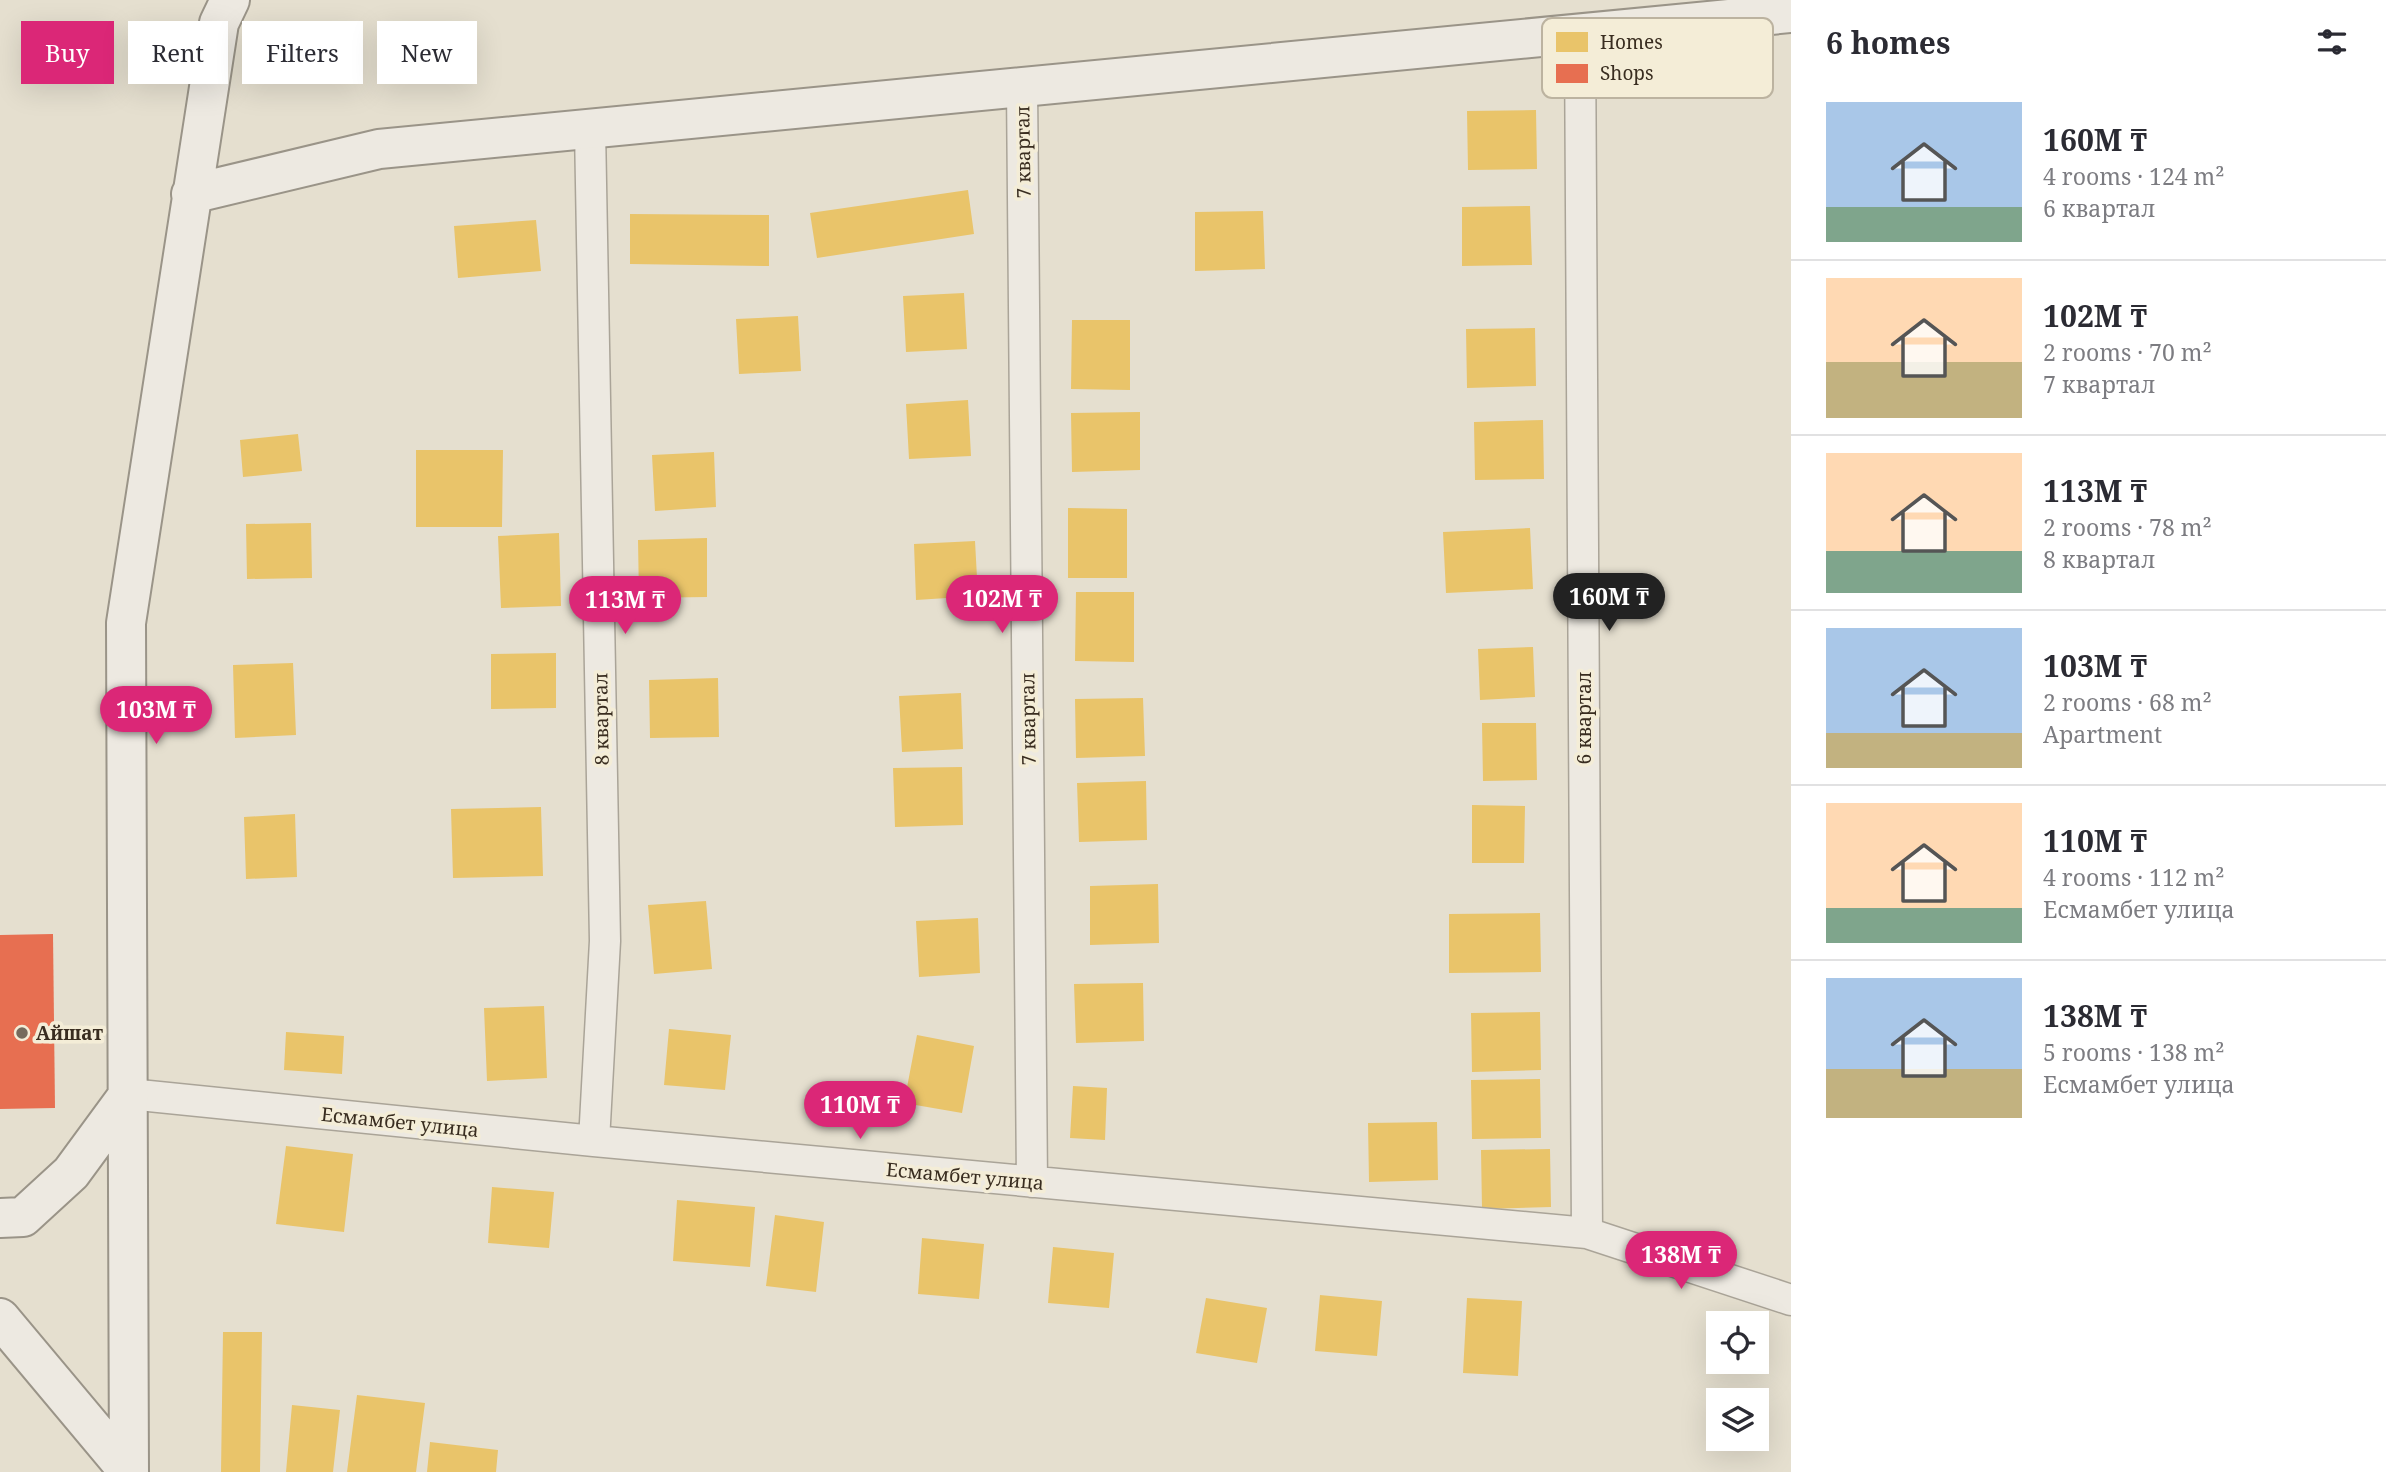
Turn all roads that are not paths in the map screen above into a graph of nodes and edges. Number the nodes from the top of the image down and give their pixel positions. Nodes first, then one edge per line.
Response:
1 (230, 0) edge
2 (1791, 13) edge
3 (1741, 18) edge
4 (1542, 38) edge
5 (1022, 87) junction
6 (1580, 98) edge
7 (590, 129) junction
8 (191, 194) junction
9 (129, 1094) junction
10 (594, 1141) junction
11 (1032, 1182) junction
12 (0, 1218) edge
13 (1587, 1233) junction
14 (1791, 1300) edge
15 (0, 1318) edge
16 (129, 1472) edge

1 - 8 street
2 - 3 street
4 - 5 street
5 - 7 street
5 - 11 street, 7 квартал
6 - 13 street, 6 квартал
7 - 8 street
7 - 10 street, 8 квартал
8 - 9 street
9 - 10 street, Есмамбет улица
9 - 12 street
9 - 16 street
10 - 11 street, Есмамбет улица
11 - 13 street, Есмамбет улица
13 - 14 street, Есмамбет улица
15 - 16 street

